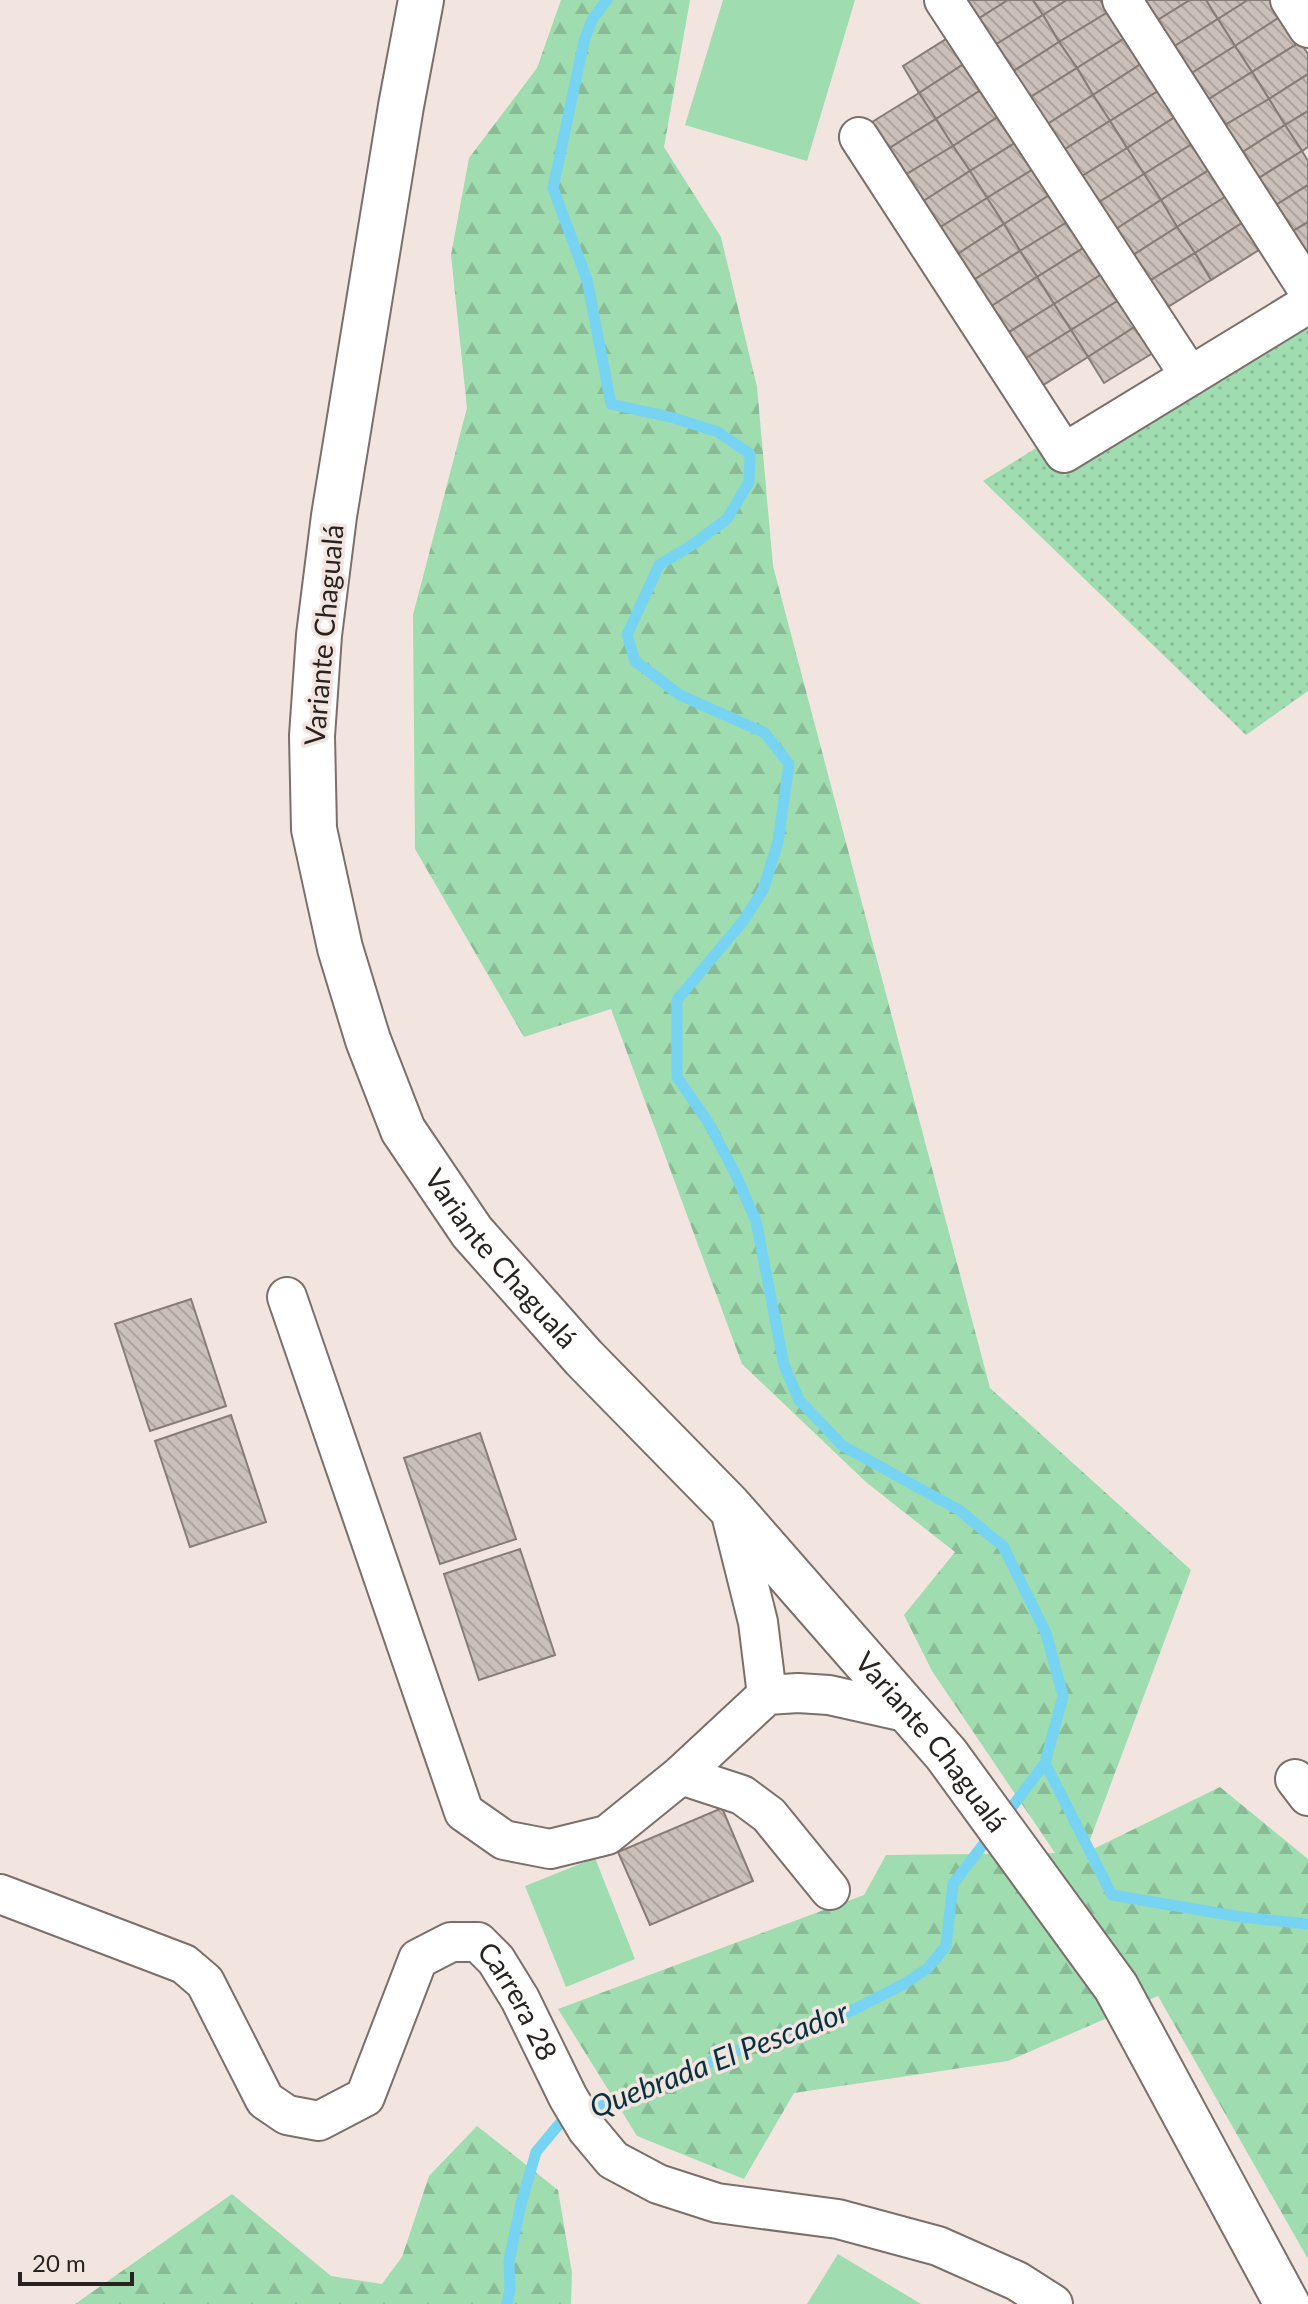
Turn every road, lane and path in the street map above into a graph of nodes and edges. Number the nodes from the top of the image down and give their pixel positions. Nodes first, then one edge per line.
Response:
1 (421, 0) edge
2 (944, 0) edge
3 (1122, 0) edge
4 (1290, 0) edge
5 (1308, 28) edge
6 (859, 137) dead end
7 (1308, 290) edge
8 (1308, 304) edge
9 (1190, 376) junction
10 (287, 1297) dead end
11 (729, 1506) junction
12 (767, 1695) junction
13 (914, 1714) junction
14 (681, 1775) junction
15 (830, 1890) dead end
16 (0, 1894) edge
17 (1053, 2304) edge
18 (1287, 2304) edge

1 - 11 highway, Variante Chagualá
2 - 9 street
3 - 7 street
4 - 5 street
6 - 9 street
8 - 9 street
10 - 14 street
11 - 12 street
11 - 13 highway, Variante Chagualá
12 - 13 street
12 - 14 street
13 - 18 highway, Variante Chagualá
14 - 15 street
16 - 17 street, Carrera 28

